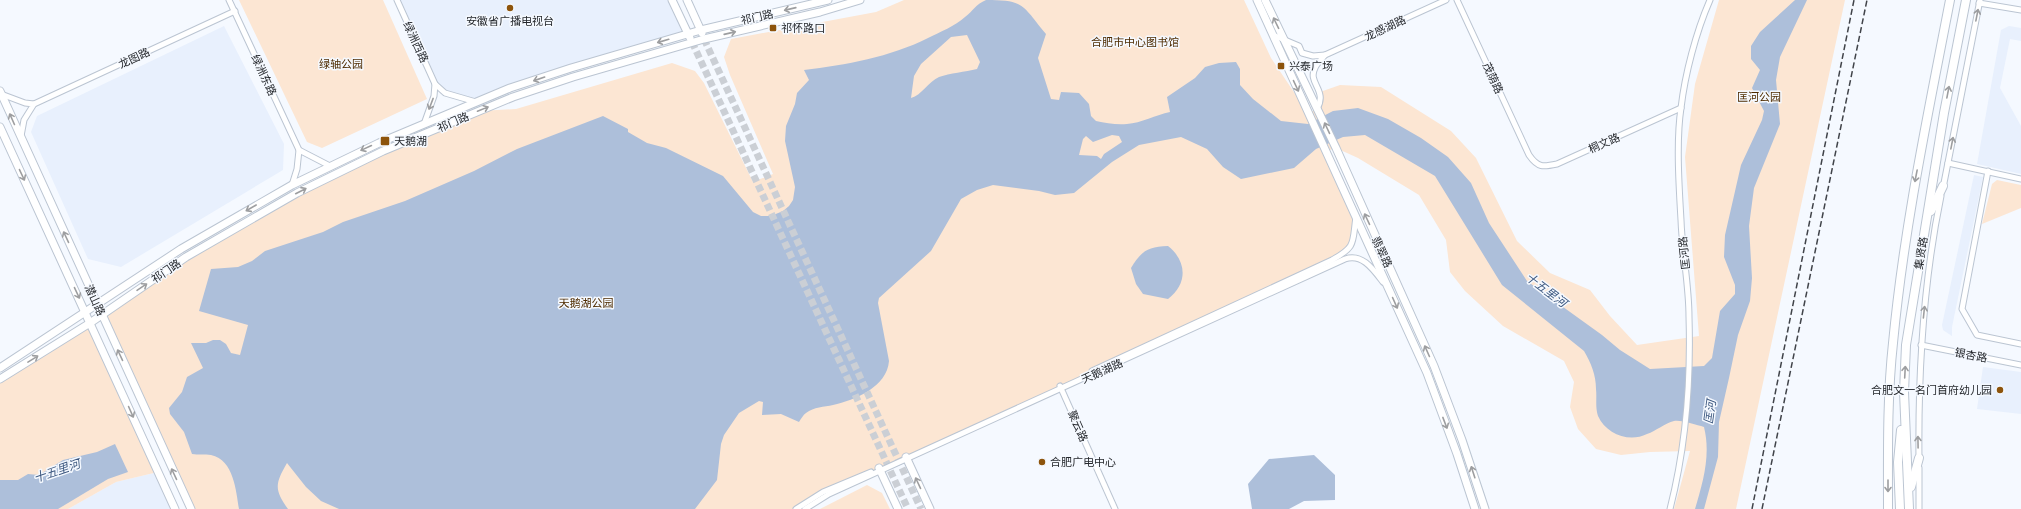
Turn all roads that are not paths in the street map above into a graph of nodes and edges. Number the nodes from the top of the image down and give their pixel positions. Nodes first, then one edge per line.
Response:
1 (229, 0) edge
2 (396, 0) edge
3 (672, 0) edge
4 (687, 0) edge
5 (828, 0) edge
6 (860, 0) edge
7 (1257, 0) edge
8 (1265, 0) edge
9 (1446, 0) edge
10 (1457, 0) edge
11 (1710, 0) edge
12 (1950, 0) edge
13 (1966, 0) edge
14 (1979, 1) edge
15 (2021, 10) edge
16 (234, 11) junction
17 (701, 30) junction
18 (688, 34) junction
19 (1273, 35) junction
20 (1283, 38) junction
21 (704, 39) junction
22 (692, 42) junction
23 (1325, 55) junction
24 (435, 84) junction
25 (1, 93) edge
26 (476, 102) junction
27 (34, 104) junction
28 (1680, 108) junction
29 (1317, 109) junction
30 (424, 124) junction
31 (0, 127) edge
32 (3, 137) edge
33 (20, 137) junction
34 (299, 150) junction
35 (1528, 155) joint
36 (1948, 163) junction
37 (330, 166) junction
38 (1988, 171) junction
39 (2021, 179) edge
40 (292, 184) junction
41 (1943, 186) junction
42 (1356, 217) junction
43 (1927, 219) junction
44 (1389, 291) junction
45 (97, 305) junction
46 (86, 312) junction
47 (102, 315) junction
48 (90, 323) junction
49 (2021, 344) edge
50 (1921, 345) junction
51 (2021, 365) edge
52 (0, 368) edge
53 (0, 379) edge
54 (1060, 387) junction
55 (1904, 405) junction
56 (907, 458) junction
57 (1918, 458) junction
58 (880, 470) junction
59 (1908, 496) junction
60 (175, 509) edge
61 (191, 509) edge
62 (796, 509) edge
63 (805, 509) edge
64 (898, 509) edge
65 (930, 509) edge
66 (1115, 509) edge
67 (1475, 509) edge
68 (1485, 509) edge
69 (1670, 509) edge
70 (1888, 509) edge
71 (1900, 509) edge
72 (1909, 509) edge
73 (1919, 509) edge

1 - 16 street, 绿洲东路
2 - 24 street, 绿洲西路
3 - 18 main road
4 - 17 main road
5 -> 17 main road, 祁门路
21 -> 6 main road, 祁门路
7 - 19 main road, 翡翠路
20 -> 8 main road, 翡翠路
9 - 23 street, 龙感湖路
10 - 35 street, 茂荫路
11 - 28 street, 匡河路
12 -> 70 highway, 集贤路
43 -> 13 highway, 集贤路
14 - 15 street
36 -> 14 street
16 - 27 street, 龙图路
16 - 34 street, 绿洲东路
17 - 18 main road, 祁门路
17 - 21 main road
18 - 22 main road
18 -> 26 main road, 祁门路
19 - 20 street
19 -> 42 main road, 翡翠路
20 - 23 street
20 - 29 main road, 翡翠路
21 - 22 main road, 祁门路
47 -> 22 main road, 祁门路
23 - 29 street
24 - 26 street
24 -> 30 street
25 - 27 street
33 -> 25 main road, 潜山路
26 - 30 main road, 祁门路
27 - 33 street
28 - 35 street, 桐文路
28 - 69 street, 匡河路
68 -> 29 main road, 翡翠路
30 -> 37 main road, 祁门路
31 - 32 main road, 潜山路
32 -> 46 main road, 潜山路
45 -> 33 main road, 潜山路
34 - 37 street
34 - 40 street
36 - 38 street
36 - 41 street
37 - 40 main road, 祁门路
38 - 39 street
38 - 49 street
40 -> 45 main road, 祁门路
41 - 43 highway
50 -> 41 street
42 - 44 main road, 翡翠路
42 - 54 street, 天鹅湖路
55 -> 43 highway, 集贤路
44 - 54 street, 天鹅湖路
44 -> 67 main road, 翡翠路
45 - 46 main road, 祁门路
45 - 47 main road, 潜山路
46 - 48 main road, 潜山路
46 - 52 main road, 祁门路
47 - 48 main road, 祁门路
61 -> 47 main road, 潜山路
53 -> 48 main road, 祁门路
48 -> 60 main road, 潜山路
50 - 51 street, 银杏路
57 -> 50 street
54 - 56 street, 天鹅湖路
54 - 66 street, 聚云路
55 - 59 highway, 集贤路
55 - 71 highway
56 - 58 street, 天鹅湖路
65 -> 56 main road
57 - 59 highway
57 - 73 street
58 - 62 street, 天鹅湖路
58 - 63 street, 天鹅湖路
58 - 64 main road
59 - 72 highway, 集贤路

